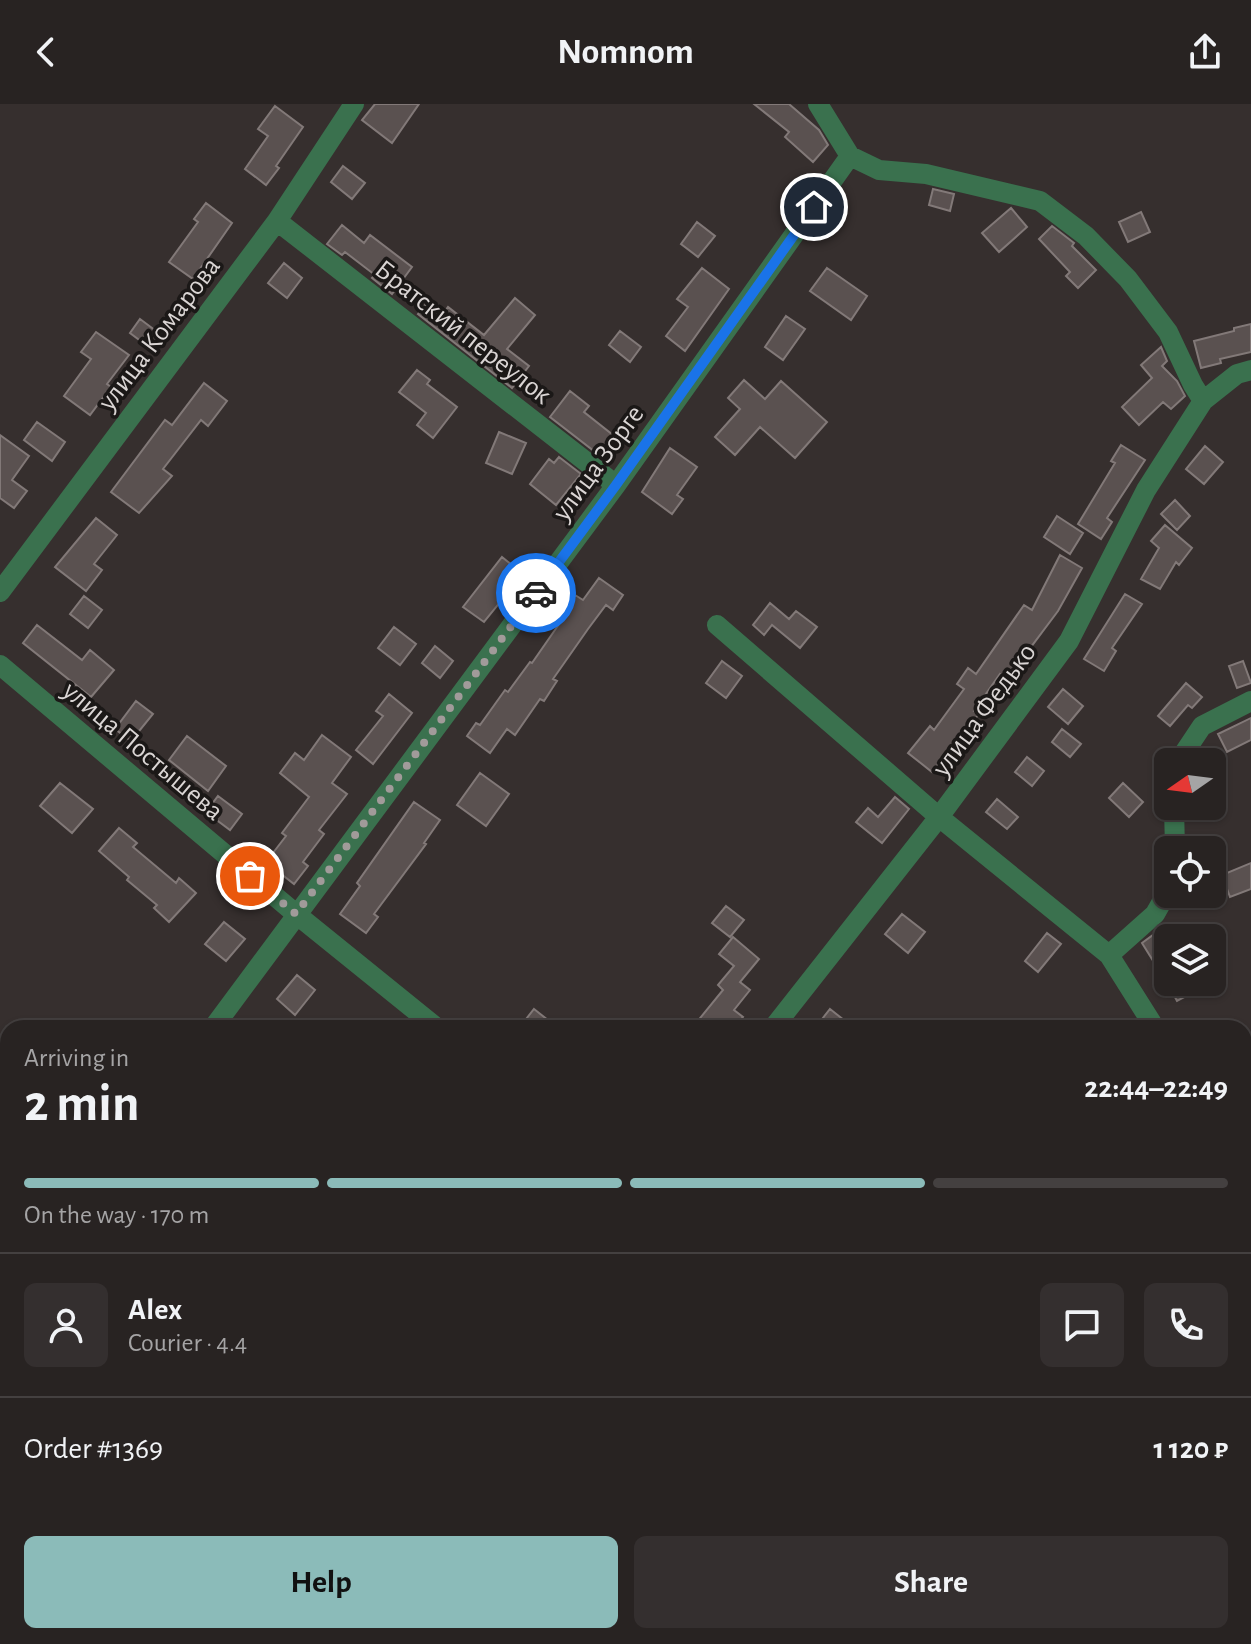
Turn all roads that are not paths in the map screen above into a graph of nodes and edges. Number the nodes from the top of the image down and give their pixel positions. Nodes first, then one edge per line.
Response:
1 (354, 104) edge
2 (818, 104) edge
3 (850, 156) junction
4 (277, 221) junction
5 (1251, 370) edge
6 (1198, 393) junction
7 (616, 485) junction
8 (0, 592) edge
9 (717, 625) dead end
10 (0, 665) edge
11 (1251, 701) edge
12 (1187, 748) edge
13 (939, 817) junction
14 (1158, 908) edge
15 (296, 914) junction
16 (1109, 955) junction
17 (219, 1020) edge
18 (427, 1020) edge
19 (779, 1020) edge
20 (1150, 1020) edge

1 - 4 street, улица Комарова
2 - 3 street
3 - 6 street
3 - 7 street, улица Зорге
4 - 7 street, Братский переулок
4 - 8 street, улица Комарова
5 - 6 street, улица Федько
6 - 13 street, улица Федько
7 - 15 street, улица Зорге
9 - 13 street
10 - 15 street, улица Постышева
11 - 12 street
13 - 16 street
13 - 19 street, улица Федько
14 - 16 street
15 - 17 street, улица Зорге
15 - 18 street, улица Постышева
16 - 20 street

